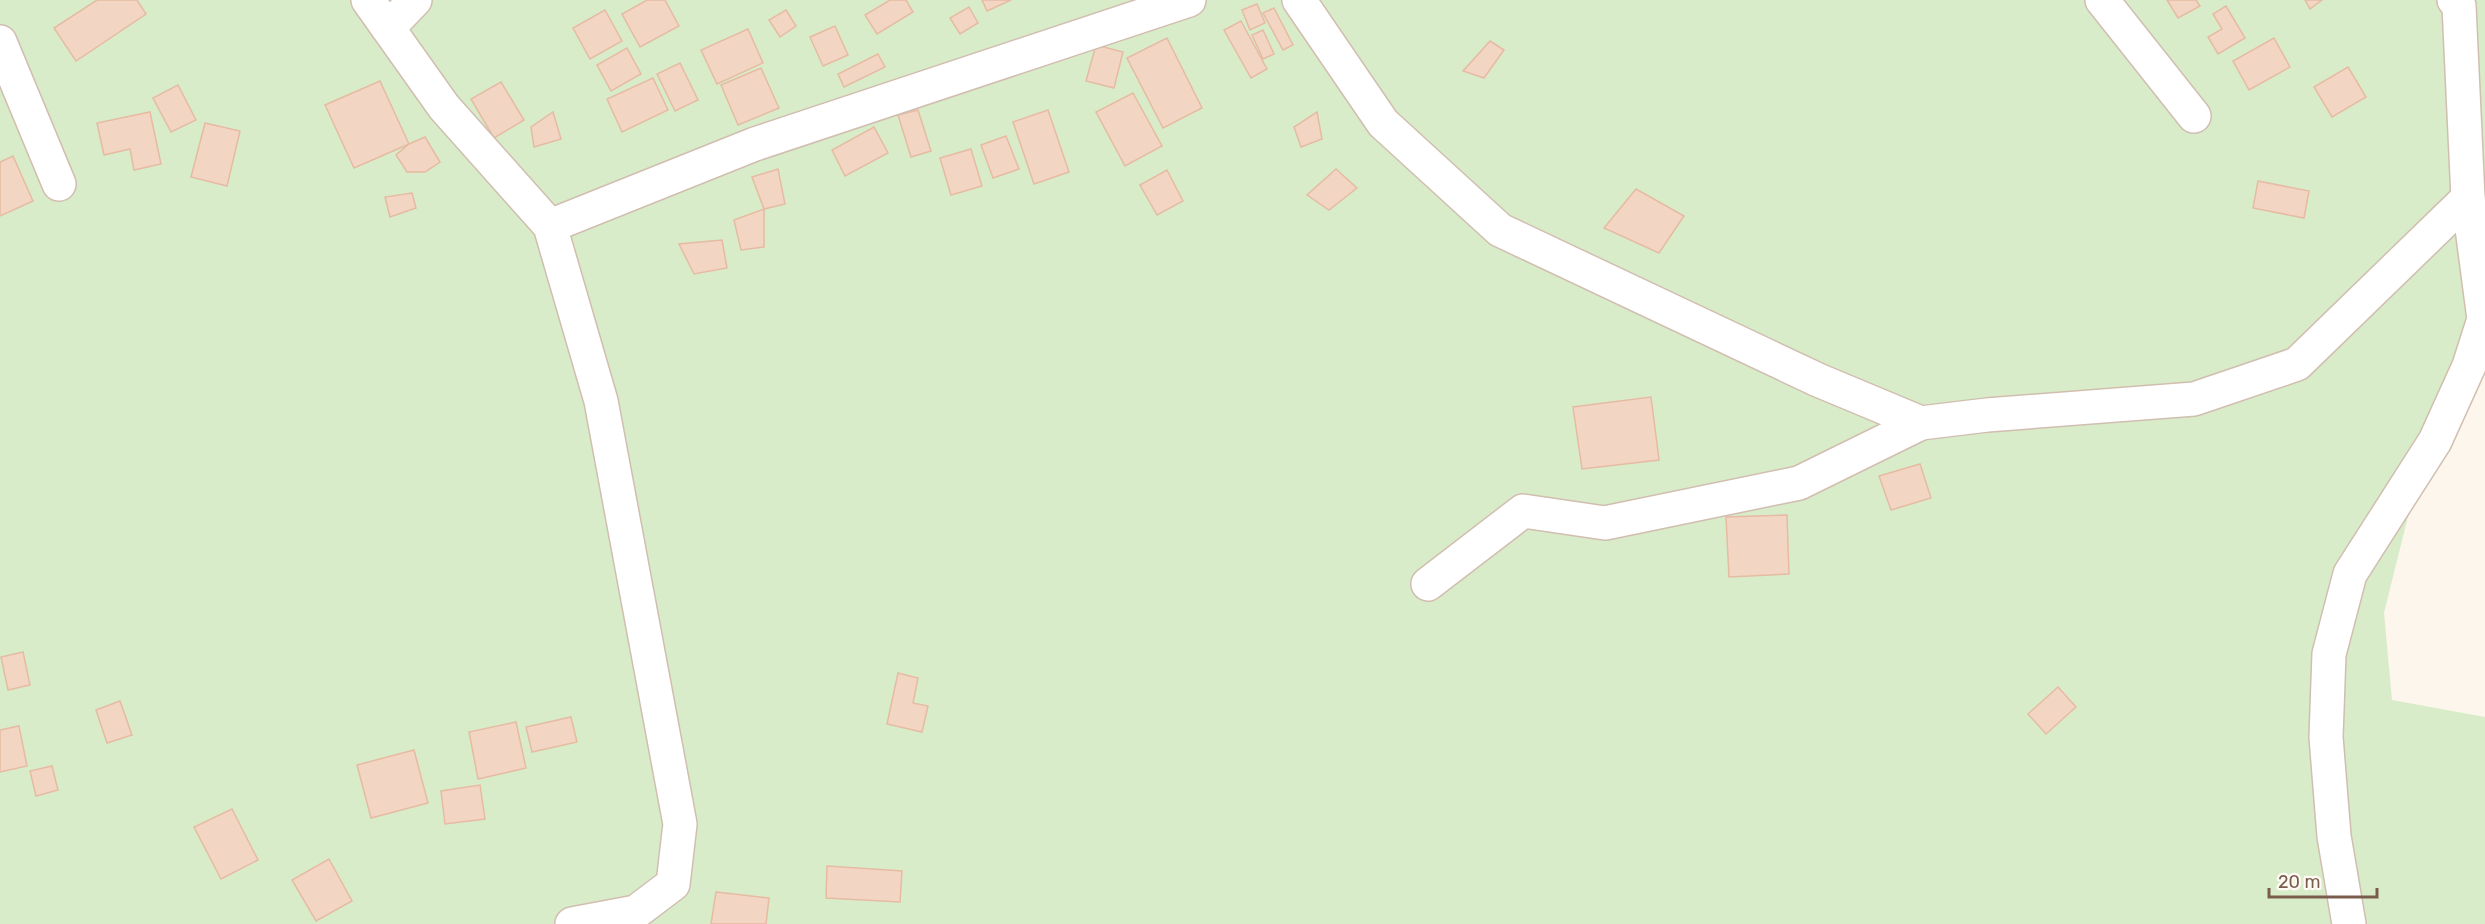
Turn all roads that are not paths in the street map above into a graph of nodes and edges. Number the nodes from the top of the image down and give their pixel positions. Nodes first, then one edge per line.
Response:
1 (368, 0) edge
2 (415, 0) edge
3 (1189, 0) edge
4 (1299, 0) edge
5 (2102, 0) edge
6 (2466, 2) edge
7 (388, 28) junction
8 (0, 42) edge
9 (2194, 116) dead end
10 (59, 184) dead end
11 (2468, 198) junction
12 (550, 226) junction
13 (1921, 423) junction
14 (1428, 584) dead end
15 (572, 924) edge
16 (2349, 924) edge

1 - 7 street
2 - 7 street
3 - 12 street
4 - 13 street
5 - 9 street
6 - 11 street
7 - 12 street
8 - 10 street
11 - 13 street
11 - 16 street
12 - 15 street
13 - 14 street

